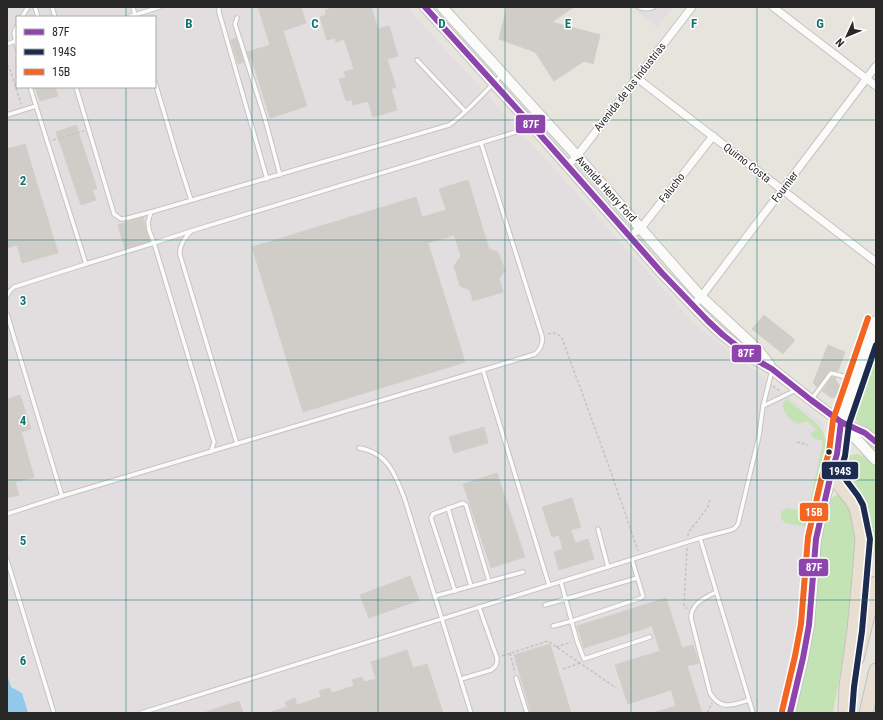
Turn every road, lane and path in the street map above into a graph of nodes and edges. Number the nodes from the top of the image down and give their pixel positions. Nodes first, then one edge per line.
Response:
1 (28, 7) edge
2 (133, 7) edge
3 (160, 7) edge
4 (219, 7) edge
5 (425, 7) edge
6 (442, 7) edge
7 (639, 7) edge
8 (654, 7) edge
9 (692, 7) edge
10 (773, 7) edge
11 (23, 16) edge
12 (135, 16) edge
13 (237, 18) dead end
14 (16, 28) edge
15 (16, 41) edge
16 (7, 44) edge
17 (417, 60) dead end
18 (7, 65) edge
19 (876, 66) edge
20 (502, 74) junction
21 (637, 78) junction
22 (866, 79) junction
23 (493, 82) junction
24 (156, 85) edge
25 (876, 86) edge
26 (16, 88) edge
27 (16, 88) edge
28 (30, 88) edge
29 (76, 88) edge
30 (36, 106) junction
31 (23, 110) junction
32 (465, 111) junction
33 (537, 112) junction
34 (7, 115) edge
35 (528, 121) junction
36 (89, 130) junction
37 (713, 136) junction
38 (47, 142) junction
39 (481, 144) junction
40 (577, 156) junction
41 (567, 166) junction
42 (280, 175) junction
43 (267, 179) junction
44 (783, 191) junction
45 (191, 200) junction
46 (152, 212) junction
47 (641, 228) junction
48 (191, 231) junction
49 (630, 236) junction
50 (154, 243) junction
51 (876, 262) edge
52 (86, 264) junction
53 (7, 296) edge
54 (701, 297) junction
55 (694, 306) junction
56 (7, 314) edge
57 (876, 321) edge
58 (542, 336) junction
59 (772, 369) junction
60 (484, 370) junction
61 (855, 379) junction
62 (772, 385) dead end
63 (797, 389) junction
64 (780, 391) dead end
65 (811, 400) junction
66 (763, 406) junction
67 (841, 422) junction
68 (797, 442) dead end
69 (876, 442) edge
70 (237, 444) junction
71 (808, 445) dead end
72 (360, 448) dead end
73 (212, 452) junction
74 (876, 460) edge
75 (831, 474) junction
76 (62, 496) junction
77 (710, 499) dead end
78 (448, 508) junction
79 (7, 514) edge
80 (598, 529) dead end
81 (700, 538) junction
82 (687, 542) junction
83 (640, 557) junction
84 (7, 560) edge
85 (632, 560) junction
86 (608, 567) junction
87 (523, 572) dead end
88 (637, 578) junction
89 (489, 582) junction
90 (561, 582) junction
91 (876, 583) edge
92 (549, 585) junction
93 (471, 586) junction
94 (455, 591) junction
95 (716, 592) junction
96 (435, 596) junction
97 (566, 600) junction
98 (545, 605) dead end
99 (479, 607) junction
100 (691, 613) junction
101 (442, 620) junction
102 (572, 621) junction
103 (553, 626) dead end
104 (650, 637) dead end
105 (577, 640) junction
106 (556, 647) junction
107 (510, 653) junction
108 (497, 658) junction
109 (584, 659) junction
110 (580, 663) junction
111 (563, 669) dead end
112 (876, 670) edge
113 (516, 678) joint
114 (460, 679) junction
115 (616, 688) dead end
116 (714, 700) junction
117 (749, 700) junction
118 (844, 711) edge
119 (54, 713) edge
120 (141, 713) edge
121 (471, 713) edge
122 (527, 713) edge
123 (707, 713) edge
124 (753, 713) edge
125 (790, 713) edge
126 (866, 713) edge

1 - 11 lane
2 - 12 lane
3 - 12 lane
4 - 43 lane
5 - 23 main road, Avenida Henry Ford
6 - 20 main road, Avenida Henry Ford
7 - 8 lane
9 - 21 street, Avenida de las Industrias
10 - 22 street
13 - 42 lane
14 - 15 lane
15 - 16 lane
17 - 32 lane
18 - 27 path
19 - 22 street, Fournier
20 - 23 lane
20 - 33 main road, Avenida Henry Ford
21 - 37 street, Quirno Costa
21 - 40 street, Avenida de las Industrias
22 - 25 street
22 - 44 street, Fournier
23 - 32 lane
23 - 35 main road, Avenida Henry Ford
24 - 45 lane
26 - 31 path
28 - 30 lane
29 - 36 lane
30 - 31 lane
30 - 38 lane
31 - 34 lane
32 - 42 lane
33 - 35 lane
33 - 40 main road, Avenida Henry Ford
35 - 39 lane
35 - 41 main road, Avenida Henry Ford
36 - 38 path
36 - 46 lane
37 - 44 street, Quirno Costa
37 - 47 street, Falucho
38 - 52 lane
39 - 48 lane
39 - 58 lane
40 - 41 street, Avenida de las Industrias
40 - 47 main road, Avenida Henry Ford
41 - 49 main road, Avenida Henry Ford
42 - 43 lane
43 - 45 lane
44 - 51 street, Quirno Costa
44 - 54 street, Fournier
45 - 46 lane
46 - 50 lane
47 - 49 street, Falucho
47 - 54 main road, Avenida Henry Ford
48 - 50 lane
48 - 70 lane
49 - 55 main road, Avenida Henry Ford
50 - 52 lane
50 - 73 lane
52 - 53 lane
54 - 55 street, Fournier
54 - 59 main road, Avenida Henry Ford
55 - 59 main road, Avenida Henry Ford
56 - 76 lane
57 - 61 main road
58 - 60 lane
58 - 83 path
59 - 63 main road, Avenida Henry Ford
59 - 66 lane
60 - 70 lane
60 - 92 lane
61 - 65 lane
61 - 67 main road
62 - 64 path
63 - 65 main road, Avenida Henry Ford
63 - 66 lane
65 - 67 main road, Avenida Henry Ford
66 - 81 lane
67 - 69 main road
67 - 74 main road, Avenida Henry Ford
67 - 75 main road
68 - 71 path
70 - 73 lane
72 - 96 lane
73 - 76 lane
75 - 118 highway
75 - 125 main road
76 - 79 lane
77 - 82 path
78 - 89 lane
78 - 93 lane
78 - 94 lane
80 - 86 lane
81 - 82 lane
81 - 95 lane
82 - 83 lane
82 - 100 path
83 - 85 lane
84 - 119 lane
85 - 86 lane
85 - 88 lane
86 - 90 lane
87 - 89 lane
88 - 97 lane
88 - 102 lane
89 - 93 lane
90 - 92 lane
90 - 97 lane
91 - 118 highway
92 - 99 lane
93 - 94 lane
94 - 96 lane
95 - 100 lane
95 - 117 lane
96 - 101 lane
97 - 98 lane
97 - 102 lane
99 - 101 lane
99 - 108 lane
100 - 116 lane
101 - 114 lane
101 - 120 lane
102 - 103 lane
102 - 105 lane
104 - 109 lane
105 - 106 path
105 - 109 lane
106 - 107 path
106 - 110 path
107 - 108 path
107 - 113 path
108 - 114 lane
109 - 110 path
110 - 111 path
110 - 115 path
112 - 126 highway
113 - 122 lane
114 - 121 lane
116 - 117 lane
116 - 123 path
117 - 124 lane

